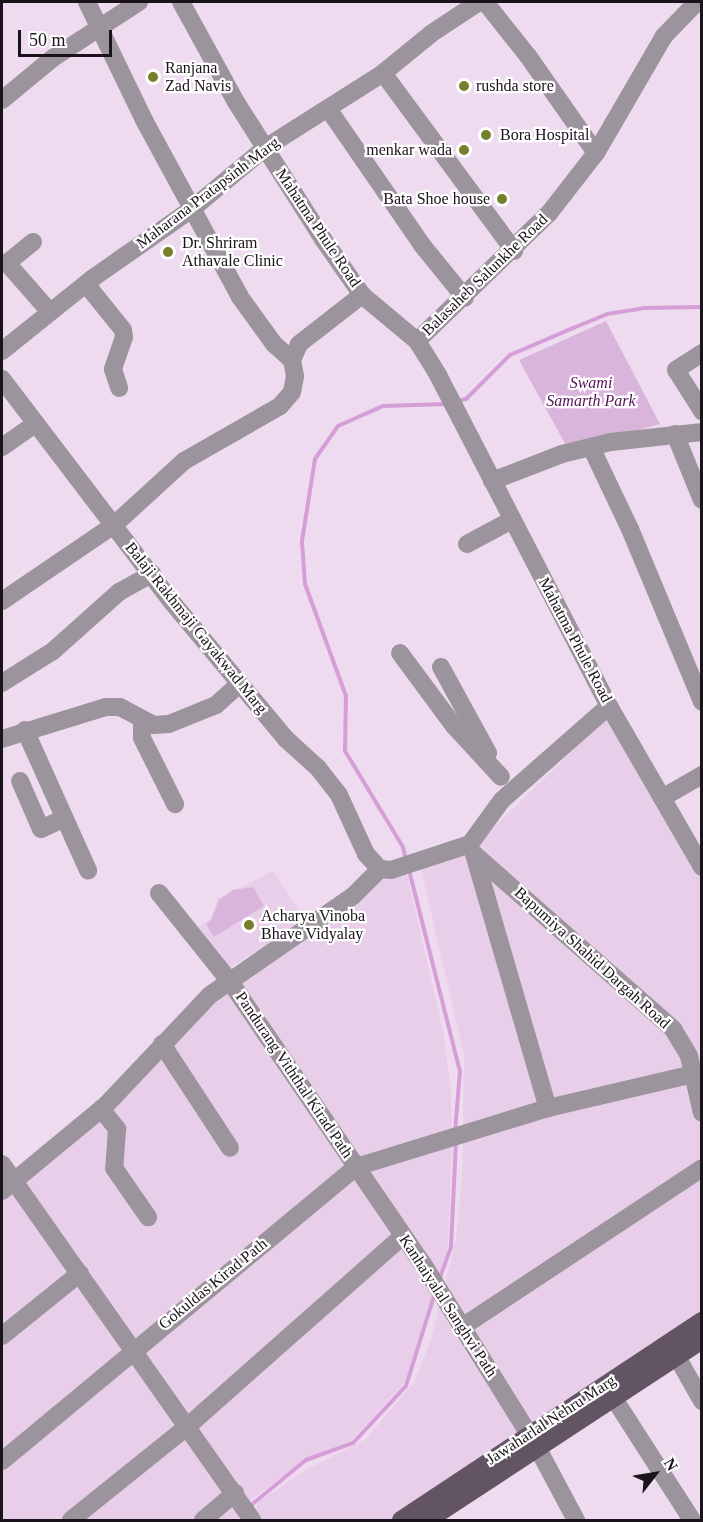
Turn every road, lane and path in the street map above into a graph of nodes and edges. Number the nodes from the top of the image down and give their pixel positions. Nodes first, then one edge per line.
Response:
1 (87, 2) edge
2 (139, 2) edge
3 (181, 2) edge
4 (479, 2) edge
5 (485, 2) edge
6 (697, 2) edge
7 (97, 29) junction
8 (383, 74) junction
9 (2, 100) edge
10 (329, 110) junction
11 (265, 148) junction
12 (596, 153) junction
13 (192, 208) junction
14 (33, 242) dead end
15 (514, 250) junction
16 (86, 284) junction
17 (362, 295) junction
18 (465, 298) junction
19 (50, 312) junction
20 (417, 341) junction
21 (2, 351) edge
22 (702, 353) edge
23 (292, 360) junction
24 (2, 379) edge
25 (119, 388) dead end
26 (702, 411) edge
27 (35, 424) junction
28 (702, 432) edge
29 (675, 434) junction
30 (2, 447) edge
31 (591, 447) junction
32 (492, 481) junction
33 (702, 500) edge
34 (512, 520) junction
35 (114, 525) junction
36 (467, 544) dead end
37 (152, 574) junction
38 (2, 601) edge
39 (400, 653) dead end
40 (441, 667) dead end
41 (2, 683) edge
42 (239, 684) junction
43 (702, 702) edge
44 (609, 706) junction
45 (142, 722) junction
46 (25, 730) junction
47 (2, 740) edge
48 (702, 775) edge
49 (20, 781) dead end
50 (505, 785) junction
51 (662, 798) junction
52 (175, 804) dead end
53 (65, 818) junction
54 (472, 849) junction
55 (702, 867) edge
56 (386, 869) junction
57 (88, 870) dead end
58 (159, 893) dead end
59 (231, 984) junction
60 (162, 1044) junction
61 (698, 1073) edge
62 (548, 1108) junction
63 (101, 1109) junction
64 (702, 1113) edge
65 (230, 1148) dead end
66 (2, 1164) edge
67 (356, 1167) junction
68 (702, 1168) edge
69 (8, 1186) edge
70 (148, 1218) dead end
71 (403, 1236) junction
72 (80, 1273) junction
73 (702, 1321) edge
74 (462, 1326) junction
75 (2, 1336) edge
76 (702, 1340) edge
77 (134, 1348) junction
78 (676, 1357) junction
79 (613, 1398) junction
80 (702, 1401) edge
81 (188, 1426) junction
82 (533, 1440) junction
83 (2, 1461) edge
84 (243, 1506) edge
85 (435, 1518) edge
86 (71, 1521) edge
87 (203, 1521) edge
88 (401, 1521) edge
89 (576, 1521) edge
90 (692, 1521) edge

1 - 7 street
2 - 7 street
3 - 11 street, Mahatma Phule Road
4 - 8 street, Maharana Pratapsinh Marg
5 - 12 street
6 - 12 street, Balasaheb Salunkhe Road
7 - 9 street
7 - 13 street
8 - 10 street, Maharana Pratapsinh Marg
8 - 15 street
10 - 11 street, Maharana Pratapsinh Marg
10 - 18 street
11 - 13 street, Maharana Pratapsinh Marg
11 - 17 street, Mahatma Phule Road
12 - 15 street, Balasaheb Salunkhe Road
13 - 16 street, Maharana Pratapsinh Marg
13 - 23 street
14 - 19 street
15 - 18 street, Balasaheb Salunkhe Road
16 - 19 street, Maharana Pratapsinh Marg
16 - 25 street
17 - 20 street, Mahatma Phule Road
17 - 23 street
18 - 20 street, Balasaheb Salunkhe Road
19 - 21 street, Maharana Pratapsinh Marg
20 - 32 street, Mahatma Phule Road
22 - 26 street
23 - 35 street
24 - 27 street, Balaji Rakhmaji Gayakwad Marg
27 - 30 street
27 - 35 street, Balaji Rakhmaji Gayakwad Marg
28 - 29 street
29 - 31 street
29 - 33 street
31 - 32 street
31 - 43 street
32 - 34 street, Mahatma Phule Road
34 - 36 street
34 - 44 street, Mahatma Phule Road
35 - 37 street, Balaji Rakhmaji Gayakwad Marg
35 - 38 street
37 - 41 street
37 - 42 street, Balaji Rakhmaji Gayakwad Marg
39 - 50 street
40 - 50 street
42 - 45 street
42 - 56 street, Balaji Rakhmaji Gayakwad Marg
44 - 50 street
44 - 51 street, Mahatma Phule Road
45 - 46 street
45 - 52 street
46 - 47 street
46 - 53 street
48 - 51 street
49 - 53 street
50 - 54 street
51 - 55 street, Mahatma Phule Road
53 - 57 street
54 - 56 street
54 - 61 street, Bapumiya Shahid Dargah Road
54 - 62 street
56 - 59 street
58 - 59 street, Pandurang Viththal Kirad Path
59 - 60 street
59 - 67 street, Pandurang Viththal Kirad Path
60 - 63 street
60 - 65 street
61 - 62 street, Gokuldas Kirad Path
61 - 64 street, Bapumiya Shahid Dargah Road
62 - 67 street, Gokuldas Kirad Path
63 - 69 street
63 - 70 street
66 - 69 street
67 - 71 street, Kanhaiyalal Sanghvi Path
67 - 77 street, Gokuldas Kirad Path
68 - 74 street
69 - 72 street
71 - 74 street, Kanhaiyalal Sanghvi Path
71 - 81 street
72 - 75 street
72 - 77 street
73 - 82 main road, Jawaharlal Nehru Marg
74 - 82 street, Kanhaiyalal Sanghvi Path
76 - 78 main road, Jawaharlal Nehru Marg
77 - 81 street
77 - 83 street, Gokuldas Kirad Path
78 - 79 main road, Jawaharlal Nehru Marg
78 - 80 street
79 - 82 main road, Jawaharlal Nehru Marg
79 - 90 street
81 - 84 street
81 - 86 street
82 - 85 main road, Jawaharlal Nehru Marg
82 - 88 main road, Jawaharlal Nehru Marg
82 - 89 street, Kanhaiyalal Sanghvi Path
84 - 87 street

